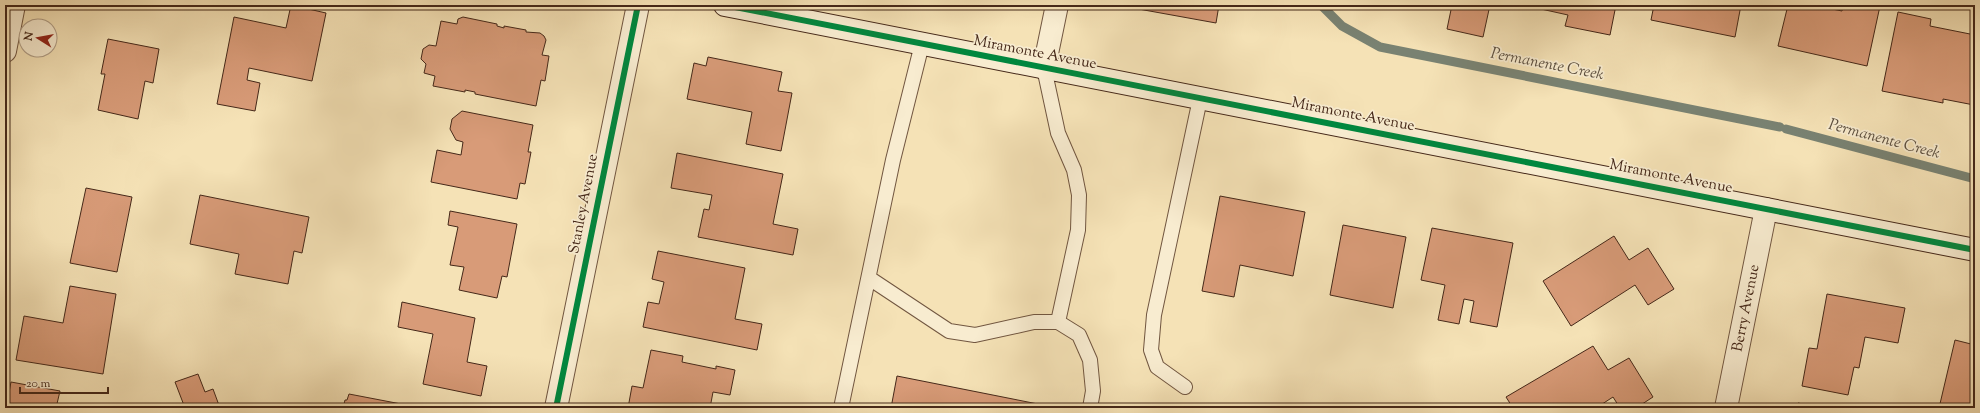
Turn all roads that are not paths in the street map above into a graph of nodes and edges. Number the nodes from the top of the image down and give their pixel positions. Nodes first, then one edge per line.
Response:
1 (14, 5) edge
2 (638, 5) edge
3 (725, 5) edge
4 (1056, 5) edge
5 (922, 44) junction
6 (5, 52) edge
7 (1044, 68) junction
8 (1200, 99) junction
9 (1766, 209) junction
10 (1975, 250) edge
11 (869, 278) junction
12 (1058, 322) junction
13 (1185, 387) dead end
14 (556, 408) edge
15 (842, 408) edge
16 (1090, 408) edge
17 (1726, 408) edge

1 - 6 street
2 - 14 street, Stanley Avenue
3 - 5 street, Miramonte Avenue
4 - 7 street
5 - 7 street, Miramonte Avenue
5 - 11 lane
7 - 8 street, Miramonte Avenue
7 - 12 lane
8 - 9 street, Miramonte Avenue
8 - 13 lane
9 - 10 street, Miramonte Avenue
9 - 17 street, Berry Avenue
11 - 12 lane
11 - 15 lane
12 - 16 lane

